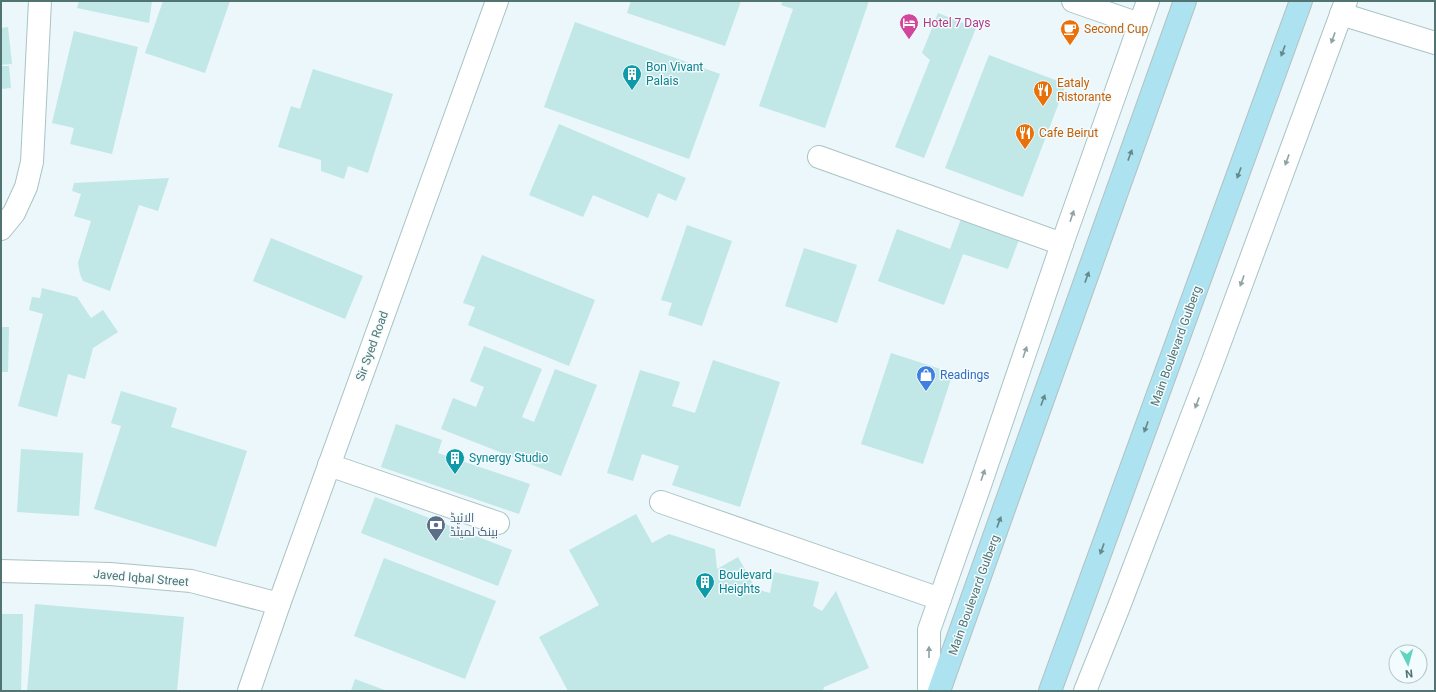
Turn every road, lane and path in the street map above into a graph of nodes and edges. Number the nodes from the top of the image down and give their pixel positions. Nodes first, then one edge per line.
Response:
1 (40, 1) edge
2 (497, 1) edge
3 (1073, 1) edge
4 (1148, 1) edge
5 (1185, 1) edge
6 (1302, 1) edge
7 (1344, 8) edge
8 (1139, 24) junction
9 (1435, 43) edge
10 (818, 157) dead end
11 (1, 228) edge
12 (1062, 244) junction
13 (329, 465) junction
14 (661, 502) dead end
15 (498, 523) dead end
16 (1, 571) edge
17 (940, 599) junction
18 (279, 604) junction
19 (249, 691) edge
20 (928, 691) edge
21 (939, 691) edge
22 (1050, 691) edge
23 (1085, 691) edge

1 - 11 street
2 - 13 street, Sir Syed Road
3 - 8 street
4 - 8 street
21 -> 5 main road, Main Boulevard Gulberg
6 -> 22 main road, Main Boulevard Gulberg
7 - 9 street
7 -> 23 street
12 -> 8 street
10 - 12 street
17 -> 12 street
13 - 15 street
13 - 18 street, Sir Syed Road
14 - 17 street
16 - 18 street, Javed Iqbal Street
20 -> 17 street
18 - 19 street, Sir Syed Road

